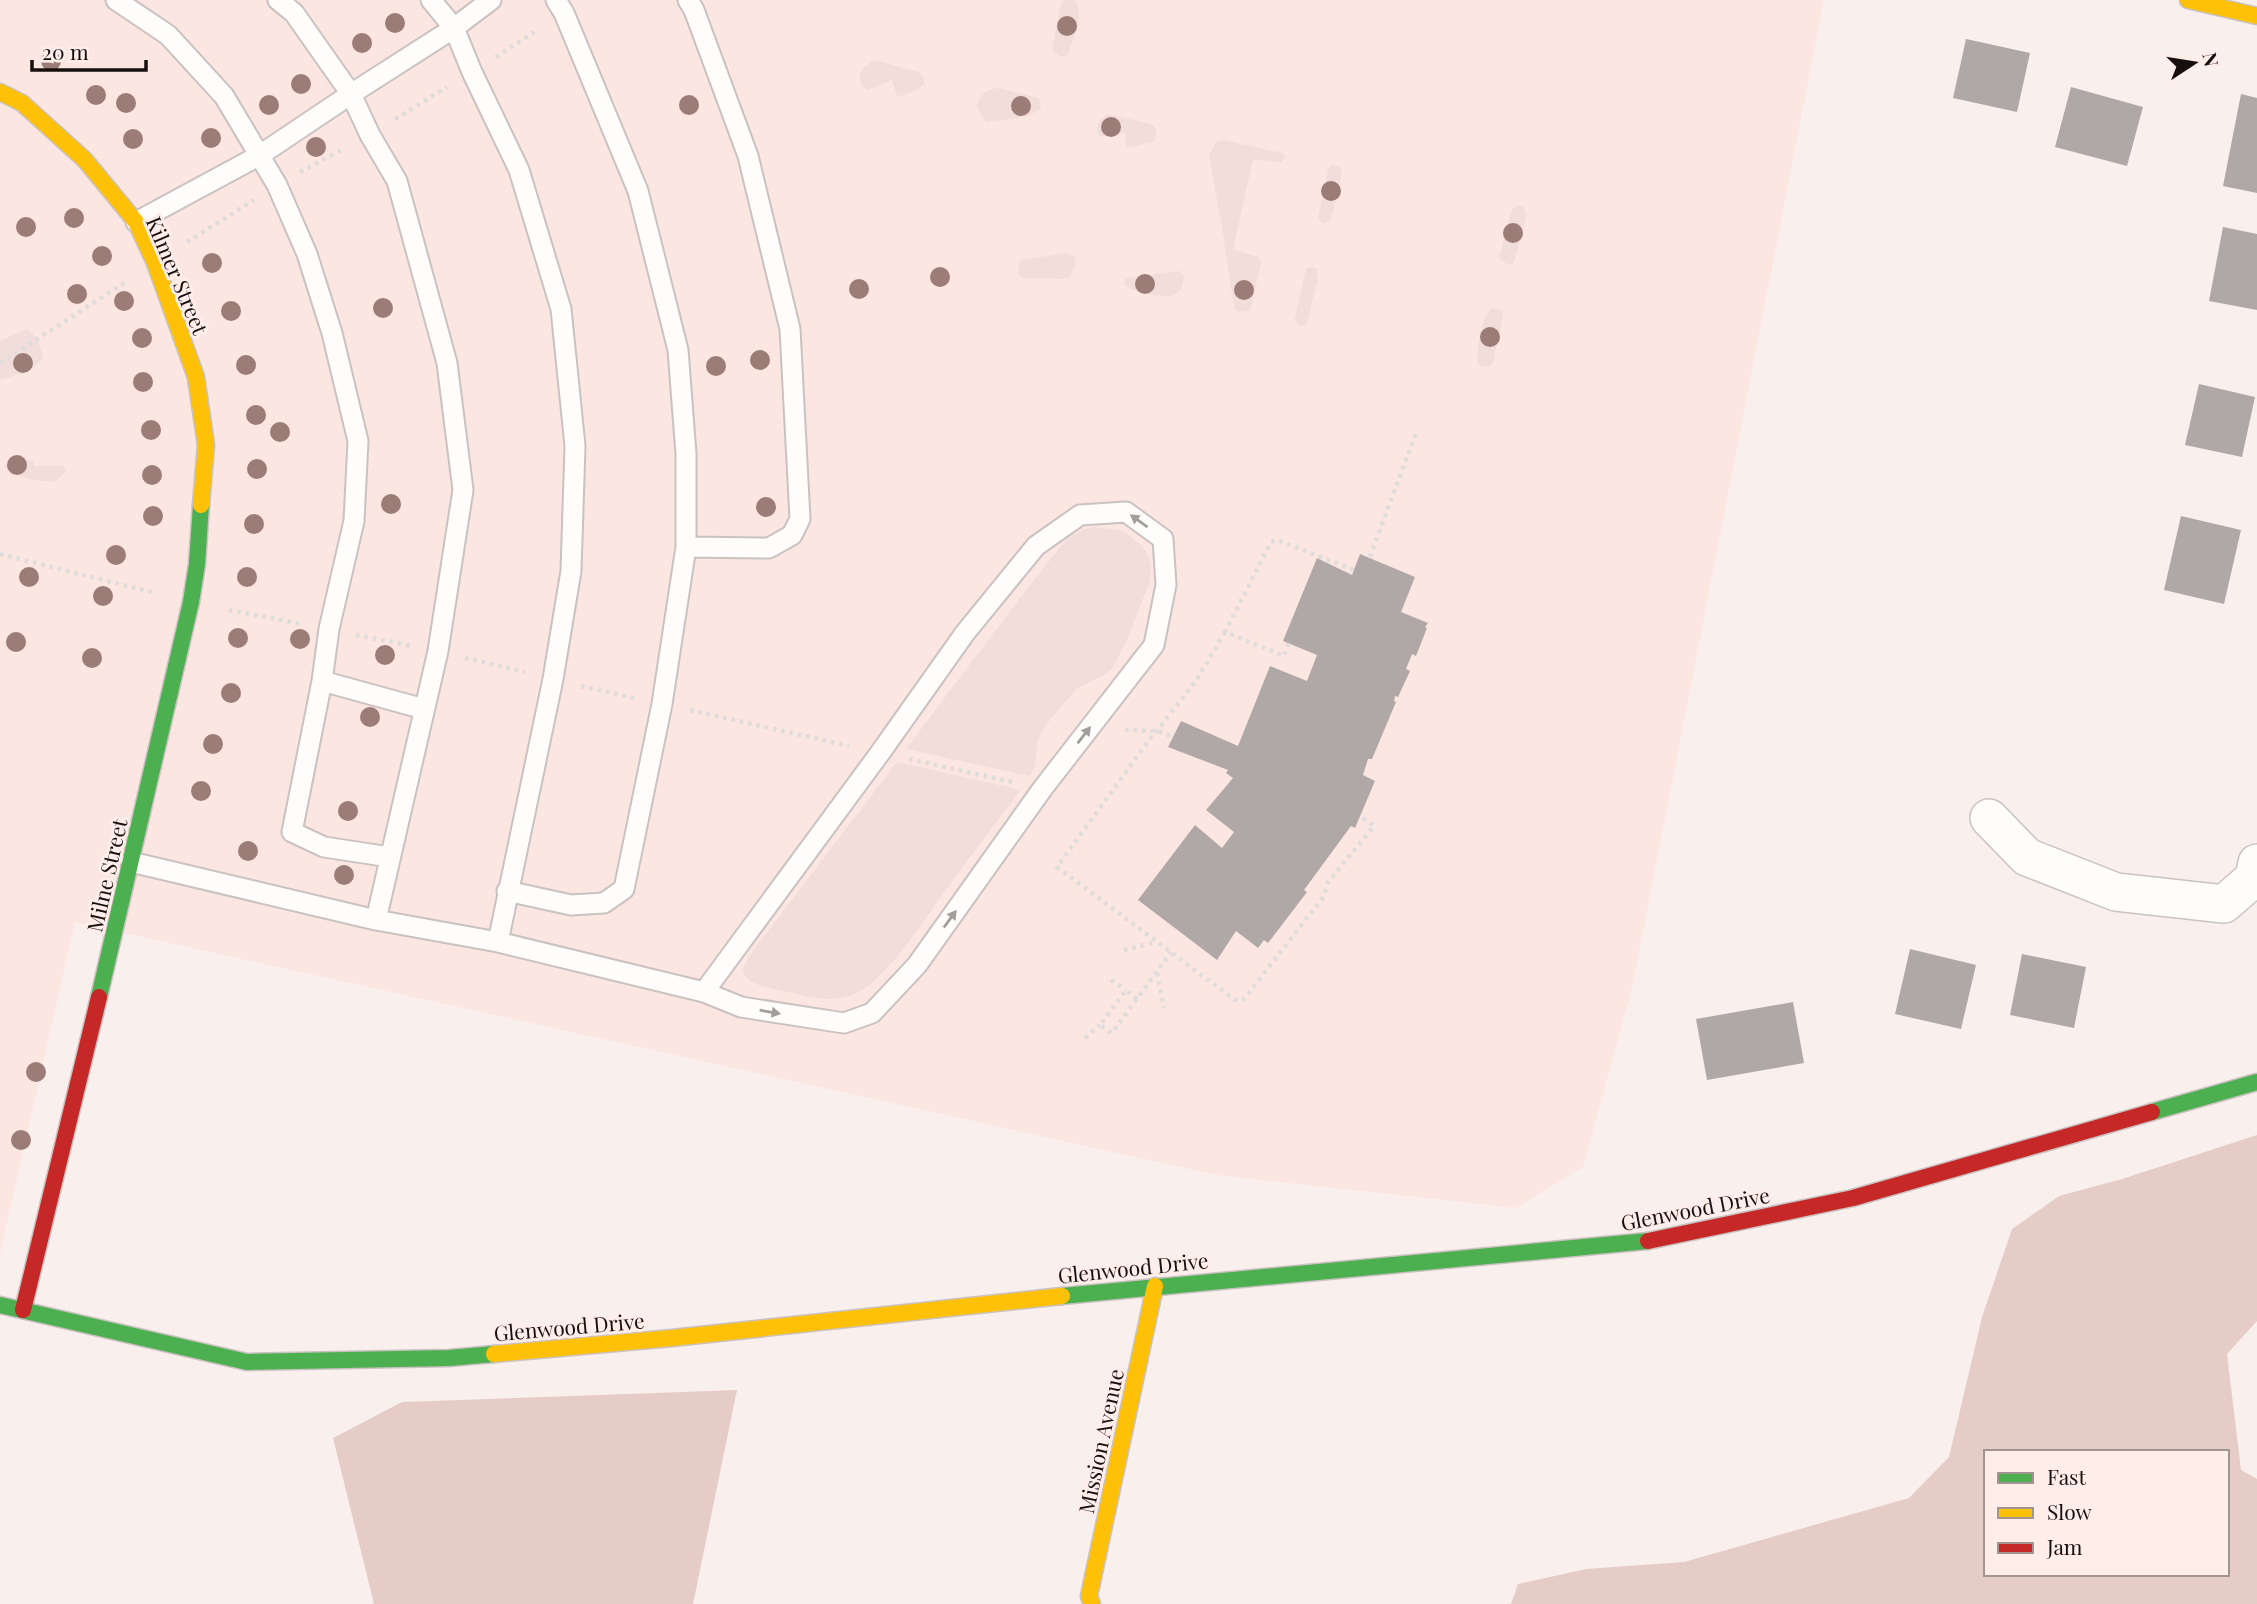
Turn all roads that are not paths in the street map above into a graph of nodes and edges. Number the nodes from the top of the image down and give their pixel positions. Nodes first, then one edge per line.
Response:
1 (116, 0) edge
2 (278, 0) edge
3 (431, 0) edge
4 (491, 0) edge
5 (556, 0) edge
6 (688, 0) edge
7 (2188, 0) edge
8 (2257, 16) edge
9 (454, 28) junction
10 (0, 92) edge
11 (351, 94) junction
12 (260, 155) junction
13 (136, 222) junction
14 (206, 445) joint
15 (686, 547) junction
16 (322, 681) junction
17 (424, 709) junction
18 (1989, 818) dead end
19 (390, 857) junction
20 (131, 862) junction
21 (2257, 863) edge
22 (507, 891) junction
23 (376, 920) junction
24 (498, 942) junction
25 (705, 992) junction
26 (2257, 1082) edge
27 (1155, 1286) junction
28 (0, 1305) edge
29 (23, 1310) junction
30 (1092, 1604) edge

1 - 12 lane
2 - 11 lane
3 - 9 lane
4 - 9 lane
5 - 15 lane
6 - 15 lane
7 - 8 street
9 - 11 lane
9 - 22 lane
10 - 13 street, Kilmer Street
11 - 12 lane
11 - 17 lane
12 - 13 lane
12 - 16 lane
13 - 14 street, Kilmer Street
14 - 20 street, Milne Street
15 - 22 lane
16 - 17 lane
16 - 19 lane
17 - 19 lane
18 - 21 street
19 - 23 lane
20 - 23 lane
20 - 29 street, Milne Street
22 - 24 lane
23 - 24 lane
24 - 25 lane
25 -> 25 lane
26 - 27 street, Glenwood Drive
27 - 29 street, Glenwood Drive
27 - 30 street, Mission Avenue
28 - 29 street, Glenwood Drive

